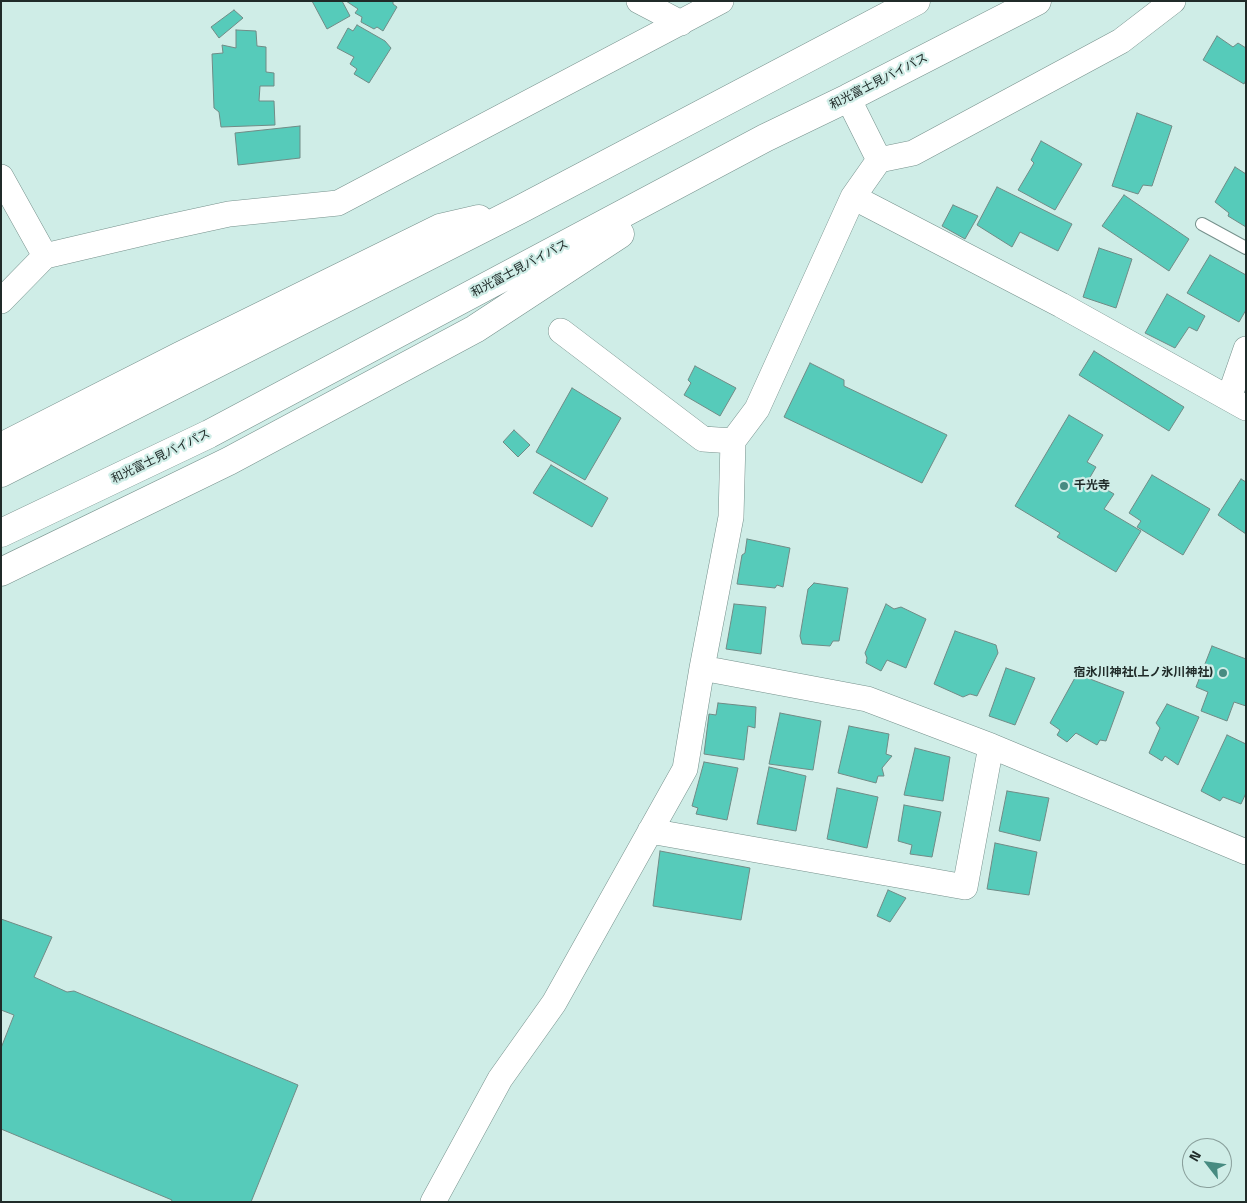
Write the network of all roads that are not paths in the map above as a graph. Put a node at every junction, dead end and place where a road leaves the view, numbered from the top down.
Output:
1 (639, 1) edge
2 (720, 1) edge
3 (916, 1) edge
4 (1037, 1) edge
5 (1173, 1) edge
6 (680, 23) junction
7 (848, 98) junction
8 (765, 138) junction
9 (879, 160) junction
10 (1, 178) edge
11 (853, 197) junction
12 (519, 210) junction
13 (1202, 224) dead end
14 (1246, 248) edge
15 (46, 256) junction
16 (1, 301) edge
17 (561, 331) dead end
18 (1246, 349) edge
19 (1237, 403) edge
20 (733, 441) junction
21 (1, 447) edge
22 (1, 473) edge
23 (1, 533) edge
24 (1, 572) edge
25 (702, 668) junction
26 (991, 746) junction
27 (650, 831) junction
28 (1246, 852) edge
29 (433, 1202) edge

1 - 6 street
2 - 6 street
3 - 12 highway
4 - 7 highway, 和光富士見バイパス
5 - 9 street
6 - 15 street
7 - 8 highway, 和光富士見バイパス
7 - 9 street
8 - 23 highway, 和光富士見バイパス
8 - 24 highway
9 - 11 street
10 - 15 street
11 - 19 street
11 - 20 street
12 - 21 highway
12 - 22 highway
13 - 14 lane
15 - 16 street
17 - 20 street
18 - 19 street
20 - 25 street
25 - 26 street
25 - 27 street
26 - 27 street
26 - 28 street
27 - 29 street

